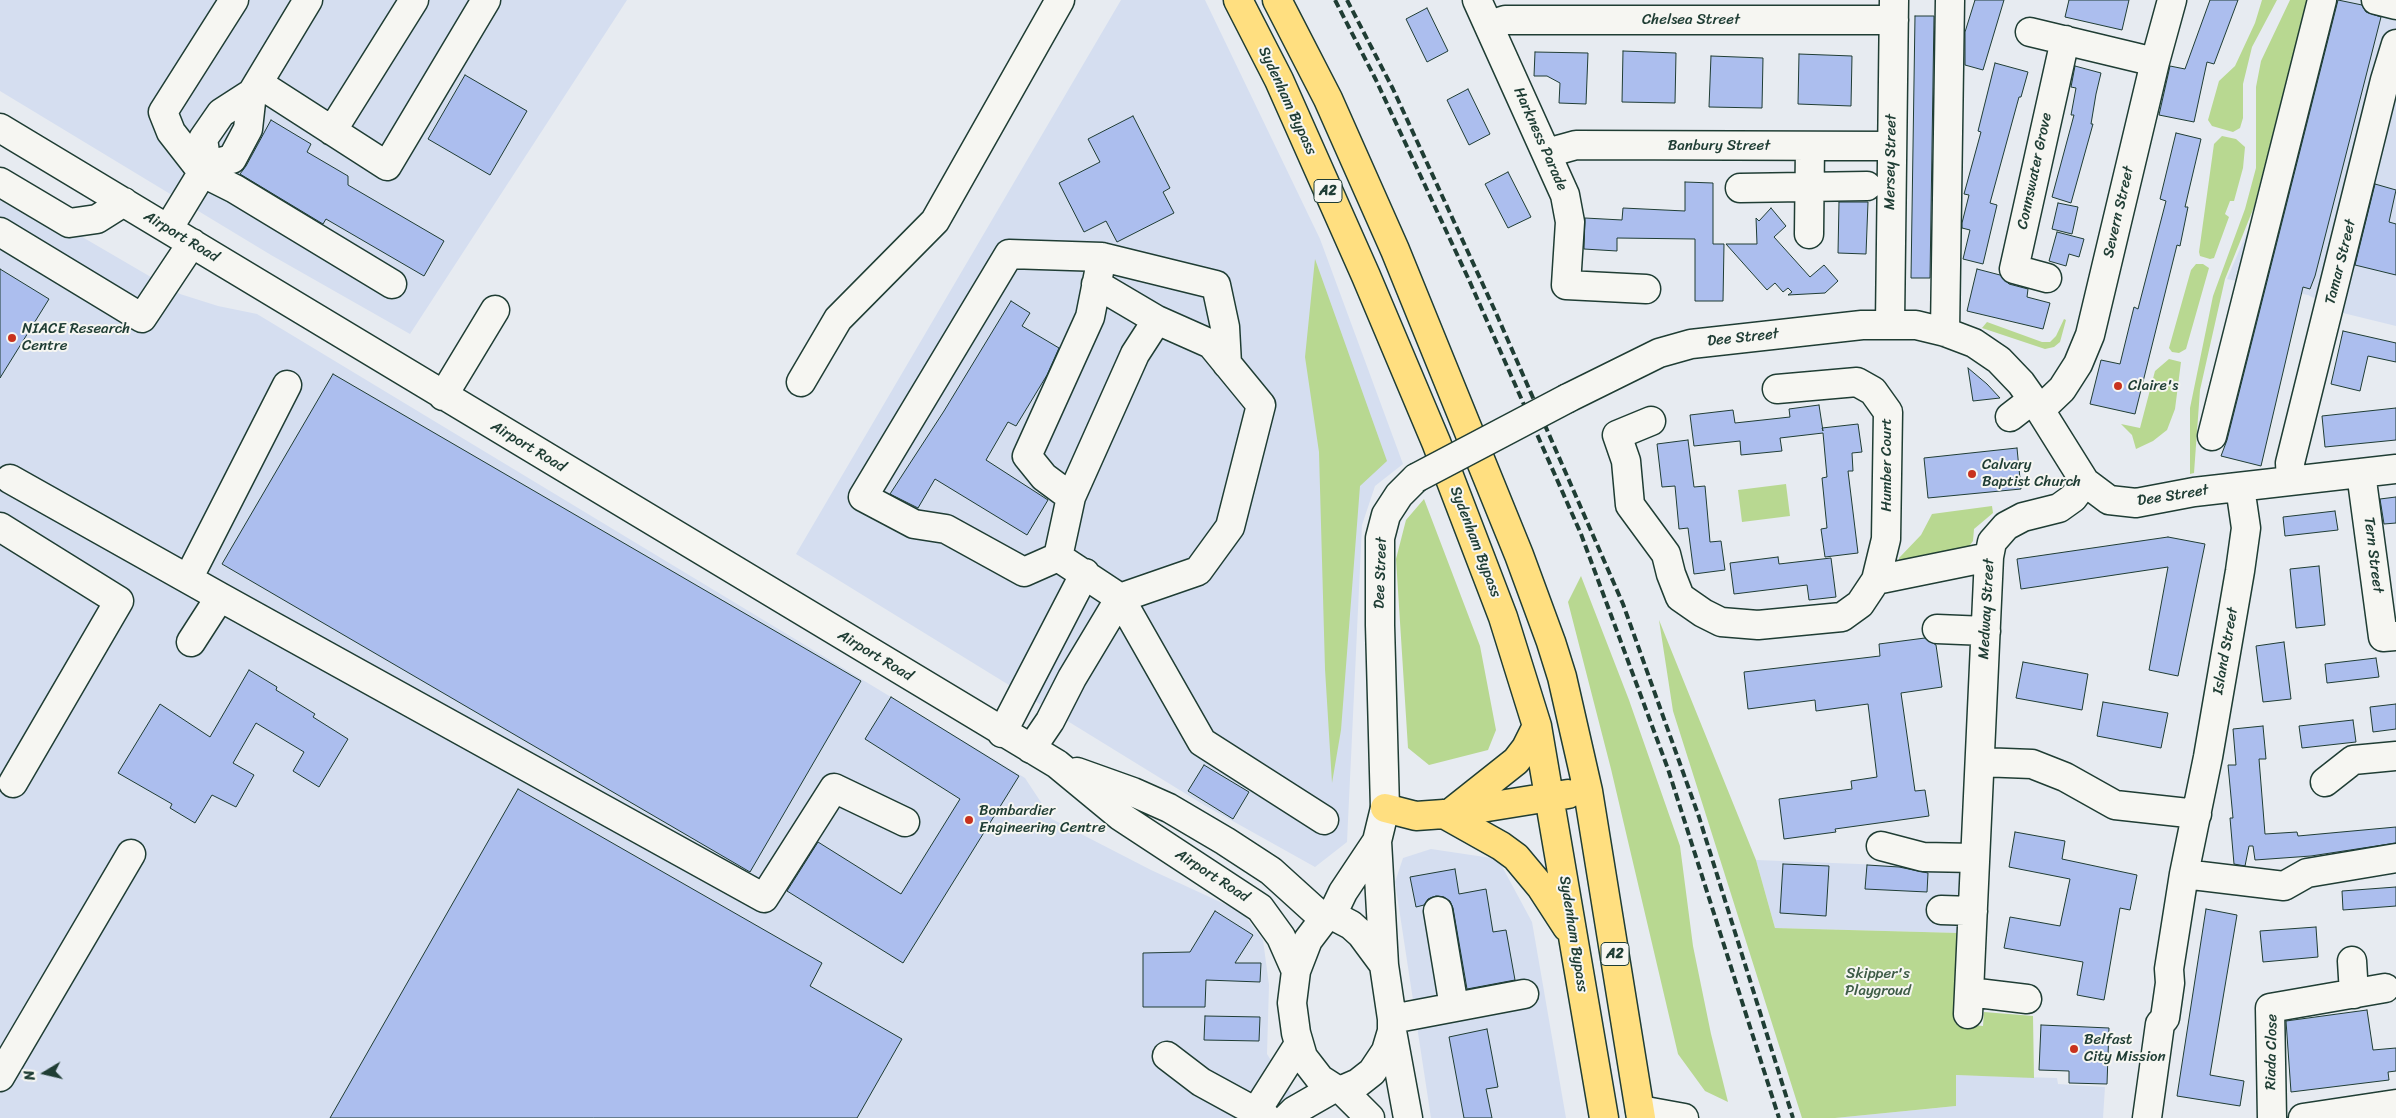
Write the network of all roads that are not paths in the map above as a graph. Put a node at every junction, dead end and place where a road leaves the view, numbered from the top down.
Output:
1 (234, 0) edge
2 (308, 0) edge
3 (414, 0) edge
4 (486, 0) edge
5 (1060, 0) edge
6 (1238, 0) edge
7 (1277, 0) edge
8 (1477, 0) edge
9 (1950, 0) edge
10 (2172, 0) edge
11 (2322, 0) edge
12 (2376, 0) edge
13 (2396, 5) edge
14 (1894, 10) edge
15 (1489, 25) junction
16 (2030, 32) dead end
17 (2065, 40) junction
18 (2396, 44) edge
19 (2154, 62) junction
20 (255, 88) junction
21 (0, 128) edge
22 (332, 131) junction
23 (1810, 146) junction
24 (1891, 146) junction
25 (1547, 153) junction
26 (205, 169) junction
27 (0, 182) edge
28 (1867, 186) dead end
29 (1810, 187) junction
30 (1740, 188) dead end
31 (124, 202) junction
32 (168, 229) junction
33 (0, 232) edge
34 (1809, 234) dead end
35 (192, 243) junction
36 (1102, 257) junction
37 (2047, 278) dead end
38 (392, 284) dead end
39 (1096, 284) junction
40 (1646, 289) dead end
41 (495, 310) dead end
42 (1158, 320) junction
43 (1890, 324) junction
44 (1945, 332) junction
45 (1227, 364) junction
46 (801, 382) dead end
47 (287, 385) dead end
48 (1777, 389) dead end
49 (443, 396) junction
50 (2036, 405) junction
51 (2010, 417) dead end
52 (1651, 421) dead end
53 (2212, 436) dead end
54 (2396, 469) edge
55 (2361, 473) junction
56 (2291, 481) junction
57 (2085, 482) junction
58 (3, 483) edge
59 (2240, 487) junction
60 (1071, 497) junction
61 (0, 527) edge
62 (1058, 557) junction
63 (1990, 557) junction
64 (1085, 574) junction
65 (188, 579) junction
66 (1876, 580) junction
67 (220, 597) junction
68 (1120, 598) junction
69 (1937, 628) dead end
70 (1986, 631) junction
71 (2390, 637) edge
72 (191, 642) dead end
73 (1537, 726) junction
74 (1002, 733) junction
75 (1031, 750) junction
76 (2396, 756) edge
77 (1980, 762) junction
78 (1056, 764) junction
79 (14, 782) dead end
80 (2325, 782) dead end
81 (1588, 791) junction
82 (1550, 798) junction
83 (1385, 808) junction
84 (1448, 813) junction
85 (2197, 814) junction
86 (1324, 820) dead end
87 (905, 822) dead end
88 (1377, 841) junction
89 (1882, 846) dead end
90 (131, 854) dead end
91 (1975, 858) junction
92 (2396, 858) edge
93 (2184, 874) junction
94 (1941, 910) dead end
95 (1438, 911) dead end
96 (1973, 911) junction
97 (1328, 917) junction
98 (1574, 938) junction
99 (2352, 961) dead end
100 (1384, 966) junction
101 (1296, 971) junction
102 (2385, 988) dead end
103 (1524, 994) dead end
104 (2354, 994) junction
105 (2027, 999) dead end
106 (1454, 1007) junction
107 (1392, 1025) junction
108 (1299, 1044) junction
109 (1167, 1056) dead end
110 (0, 1077) edge
111 (1338, 1089) junction
112 (2396, 1104) edge
113 (1641, 1114) edge
114 (2354, 1114) edge
115 (1258, 1116) edge
116 (1287, 1118) edge
117 (1370, 1118) edge
118 (1408, 1118) edge
119 (1604, 1118) edge
120 (1684, 1118) edge
121 (2147, 1118) edge
122 (2272, 1118) edge
123 (2303, 1118) edge

1 - 26 street
2 - 20 street
3 - 22 street
4 - 22 street
5 - 46 street
6 - 73 highway, Sydenham Bypass / A2
7 - 81 highway, A2
8 - 15 street, Harkness Parade
9 - 44 street
10 - 19 street, Severn Street
11 - 53 street
12 - 13 street
14 - 15 street, Chelsea Street
14 - 24 street, Mersey Street
15 - 25 street, Harkness Parade
16 - 17 street
17 - 19 street
17 - 37 street, Connswater Grove
18 - 56 street, Tamar Street
19 - 50 street, Severn Street
20 - 22 street
20 - 26 street
21 - 31 street, Airport Road
23 - 24 street, Banbury Street
23 - 25 street, Banbury Street
23 - 29 street
24 - 43 street, Mersey Street
25 - 40 street, Harkness Parade
26 - 32 street
26 - 38 street
27 - 31 street
28 - 29 street
29 - 30 street
29 - 34 street
31 - 32 street, Airport Road
32 - 35 street, Airport Road
33 - 35 street
35 - 49 street, Airport Road
36 - 39 street
36 - 45 street
36 - 62 street
39 - 42 street
39 - 60 street
41 - 49 street
42 - 45 street
42 - 60 street
43 - 44 street, Dee Street
43 - 83 street, Dee Street, bridge
44 - 50 street, Dee Street
45 - 68 street
47 - 65 street
48 - 66 street, Humber Court
49 - 74 street, Airport Road
50 - 51 street, Severn Street
50 - 57 street, Dee Street
52 - 66 street, Humber Court
54 - 55 street, Dee Street
55 - 56 street, Dee Street
55 - 71 street, Tern Street
56 - 59 street, Dee Street
57 - 59 street, Dee Street
57 - 63 street, Medway Street
58 - 65 street
59 - 85 street, Island Street
60 - 62 street
61 - 79 street
62 - 64 street
63 - 66 street
63 - 70 street, Medway Street
64 - 68 street
64 - 74 street
65 - 67 street
67 - 72 street
67 - 87 street
68 - 75 street
68 - 86 street
69 - 70 street
70 - 77 street, Medway Street
73 - 82 highway, Sydenham Bypass / A2
73 - 84 highway
74 - 75 street, Airport Road
75 - 78 street, Airport Road
76 - 80 street
77 - 85 street
77 - 91 street, Medway Street
78 - 97 street, Airport Road
78 - 101 street, Airport Road
81 - 82 highway
81 - 113 highway, A2
82 - 84 highway
82 - 98 highway, Sydenham Bypass / A2
83 - 84 highway
83 - 88 street, Dee Street
84 - 98 highway
85 - 93 street, Island Street
88 - 97 street, Dee Street
88 - 100 street, Dee Street
89 - 91 street
90 - 110 street
91 - 96 street, Medway Street
92 - 93 street
93 - 121 street, Island Street
94 - 96 street
95 - 106 street
96 - 105 street, Medway Street
97 - 100 street
97 - 101 street
98 - 119 highway, Sydenham Bypass / A2
99 - 104 street
100 - 107 street
101 - 108 street
102 - 104 street, Riada Close
103 - 106 street
104 - 122 street, Riada Close
106 - 107 street
107 - 111 street
107 - 118 street
108 - 111 street
108 - 115 street
109 - 115 street
111 - 116 street
111 - 117 street
112 - 114 street
113 - 120 street
114 - 123 street

